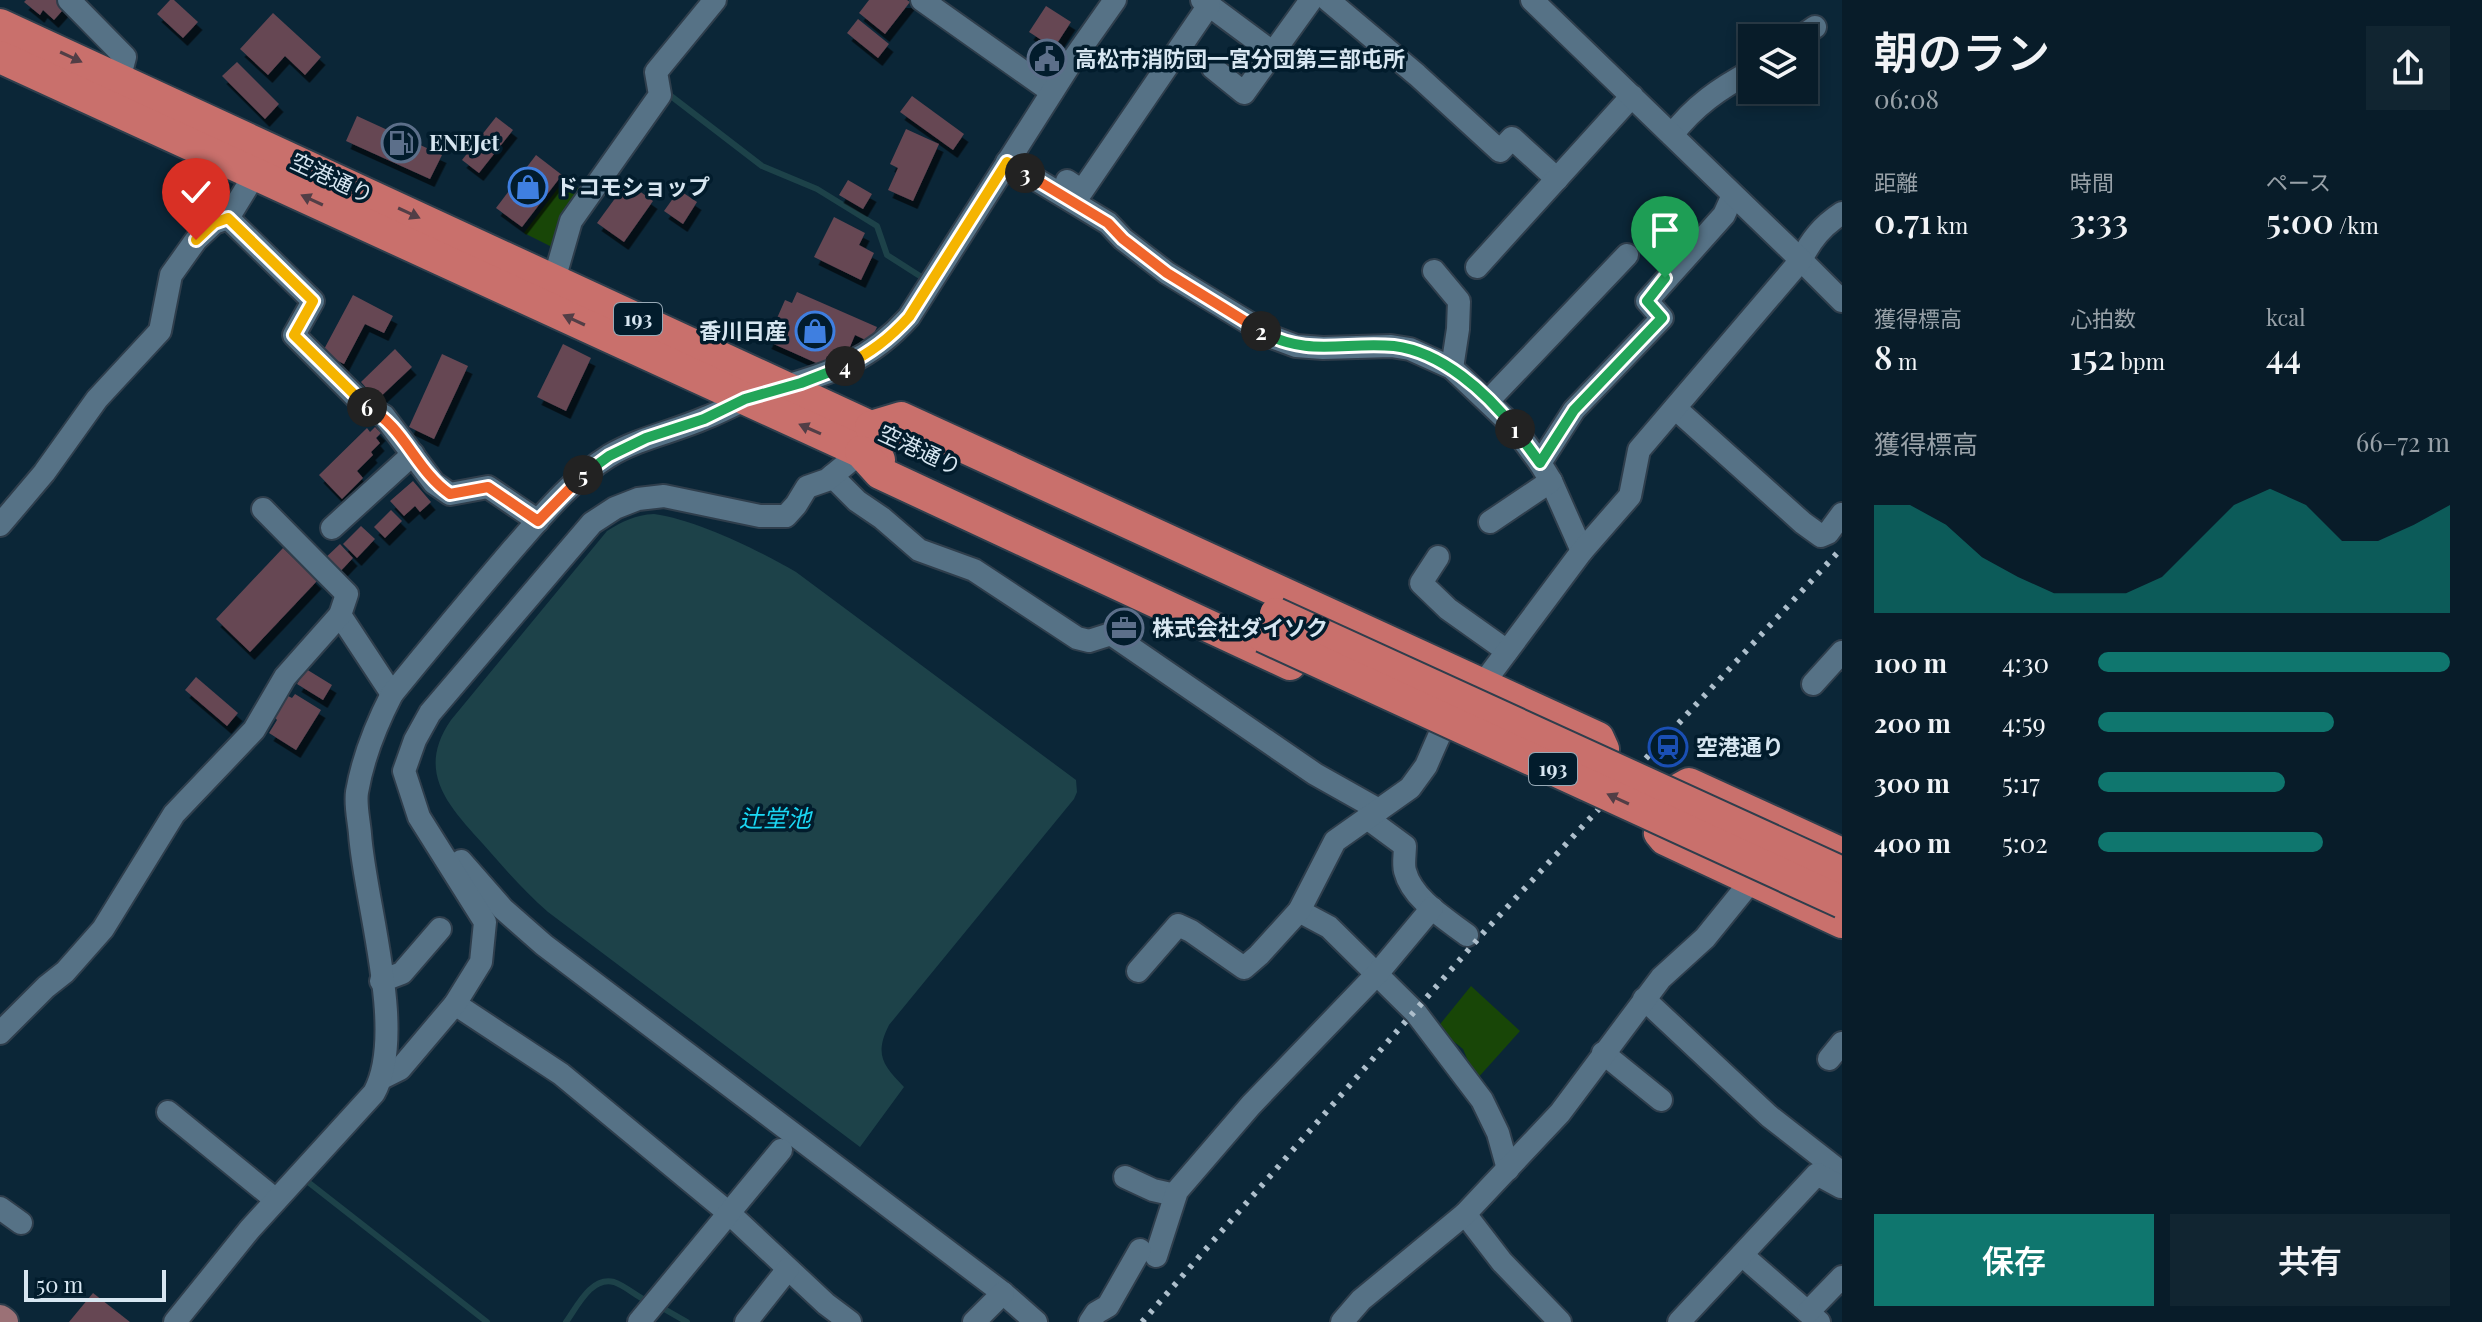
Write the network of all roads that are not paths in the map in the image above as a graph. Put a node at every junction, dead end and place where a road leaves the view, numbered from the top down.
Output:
1 (69, 0) edge
2 (715, 0) edge
3 (922, 0) edge
4 (1115, 0) edge
5 (1311, 0) edge
6 (1328, 0) edge
7 (1532, 0) edge
8 (1206, 3) edge
9 (0, 25) edge
10 (1272, 52) junction
11 (0, 57) edge
12 (1213, 68) dead end
13 (1738, 78) edge
14 (119, 80) junction
15 (1052, 92) junction
16 (1632, 96) junction
17 (1672, 135) junction
18 (1007, 162) junction
19 (255, 174) junction
20 (1557, 179) junction
21 (1067, 181) dead end
22 (1733, 195) junction
23 (1842, 213) edge
24 (228, 218) junction
25 (1627, 255) dead end
26 (1801, 260) junction
27 (1477, 267) dead end
28 (1434, 271) dead end
29 (554, 280) junction
30 (1842, 301) edge
31 (1452, 368) junction
32 (785, 387) junction
33 (745, 399) junction
34 (1488, 401) junction
35 (1675, 408) junction
36 (866, 440) junction
37 (413, 454) junction
38 (1545, 472) junction
39 (832, 476) junction
40 (263, 509) dead end
41 (1842, 514) edge
42 (538, 521) junction
43 (1490, 522) dead end
44 (0, 525) edge
45 (332, 528) dead end
46 (1582, 551) junction
47 (1438, 557) dead end
48 (340, 615) junction
49 (1270, 625) junction
50 (1507, 651) junction
51 (1842, 652) edge
52 (1813, 684) dead end
53 (1482, 685) junction
54 (392, 694) junction
55 (1440, 734) junction
56 (1373, 814) junction
57 (442, 852) junction
58 (1842, 854) edge
59 (1842, 873) edge
60 (1752, 880) junction
61 (1842, 902) edge
62 (1432, 908) junction
63 (1299, 911) junction
64 (1842, 922) edge
65 (440, 929) dead end
66 (1467, 935) dead end
67 (1138, 971) dead end
68 (1377, 974) junction
69 (381, 981) junction
70 (1644, 999) junction
71 (455, 1004) junction
72 (0, 1033) edge
73 (1603, 1053) junction
74 (382, 1078) junction
75 (1661, 1100) dead end
76 (168, 1112) dead end
77 (781, 1150) dead end
78 (1508, 1169) junction
79 (1125, 1177) dead end
80 (1841, 1180) edge
81 (1175, 1195) junction
82 (276, 1200) junction
83 (0, 1208) edge
84 (730, 1214) junction
85 (1465, 1214) junction
86 (21, 1223) dead end
87 (1742, 1255) junction
88 (788, 1269) junction
89 (1842, 1277) edge
90 (1003, 1293) junction
91 (649, 1310) edge
92 (819, 1313) edge
93 (1813, 1317) edge
94 (175, 1322) edge
95 (746, 1322) edge
96 (850, 1322) edge
97 (974, 1322) edge
98 (1036, 1322) edge
99 (1090, 1322) edge
100 (1342, 1322) edge
101 (1560, 1322) edge
102 (1679, 1322) edge

1 - 14 street
2 - 29 street
3 - 15 street
4 - 15 street
5 - 10 street
6 - 20 street
7 - 16 street
8 - 10 street
8 - 21 street
9 -> 14 highway, 空港通り / 193
10 - 12 street
11 - 19 highway, 空港通り / 193
13 - 17 street
14 -> 29 highway, 空港通り / 193
15 - 18 street
16 - 17 street
16 - 20 street
17 - 22 street
18 - 31 street
18 - 32 street
19 - 24 street
33 -> 19 highway, 空港通り / 193
20 - 27 street
22 - 26 street
22 - 38 street
23 - 26 street
24 - 37 street
24 - 44 street
25 - 34 street
26 - 30 street
26 - 35 street
28 - 31 street
29 - 32 highway, 空港通り / 193
31 - 34 street
32 - 33 street
32 - 36 highway, 空港通り / 193
36 -> 33 highway, 空港通り / 193
33 - 42 street
34 - 38 street
35 - 41 street
35 - 46 street
36 - 39 street
36 - 49 highway, 空港通り / 193
36 - 53 highway
36 - 55 highway
37 - 42 street
37 - 45 street
38 - 43 street
38 - 46 street
39 - 56 street
39 - 57 street
40 - 48 street
42 - 54 street
46 - 50 street
47 - 50 street
48 - 54 street
48 - 72 street
49 - 59 highway, 空港通り / 193, bridge
61 -> 49 highway, 空港通り / 193, bridge
50 - 53 street
51 - 52 street
53 - 55 highway
54 - 69 street
55 - 56 street
56 - 62 street
56 - 63 street
57 - 71 street
57 - 90 street
58 - 60 highway
60 - 64 highway
60 - 70 street
62 - 66 street
62 - 68 street
63 - 67 street
63 - 68 street
65 - 69 street
68 - 78 street
68 - 81 street
69 - 74 street
70 - 73 street
70 - 80 street
71 - 74 street
71 - 84 street
73 - 75 street
73 - 78 street
74 - 82 street
76 - 82 street
77 - 84 street
78 - 85 street
79 - 81 street
80 - 87 street
81 - 99 street
82 - 94 street
83 - 86 street
84 - 88 street
84 - 91 street
85 - 100 street
85 - 101 street
87 - 93 street
87 - 102 street
88 - 92 street
88 - 95 street
89 - 93 street
90 - 97 street
90 - 98 street
92 - 96 street

